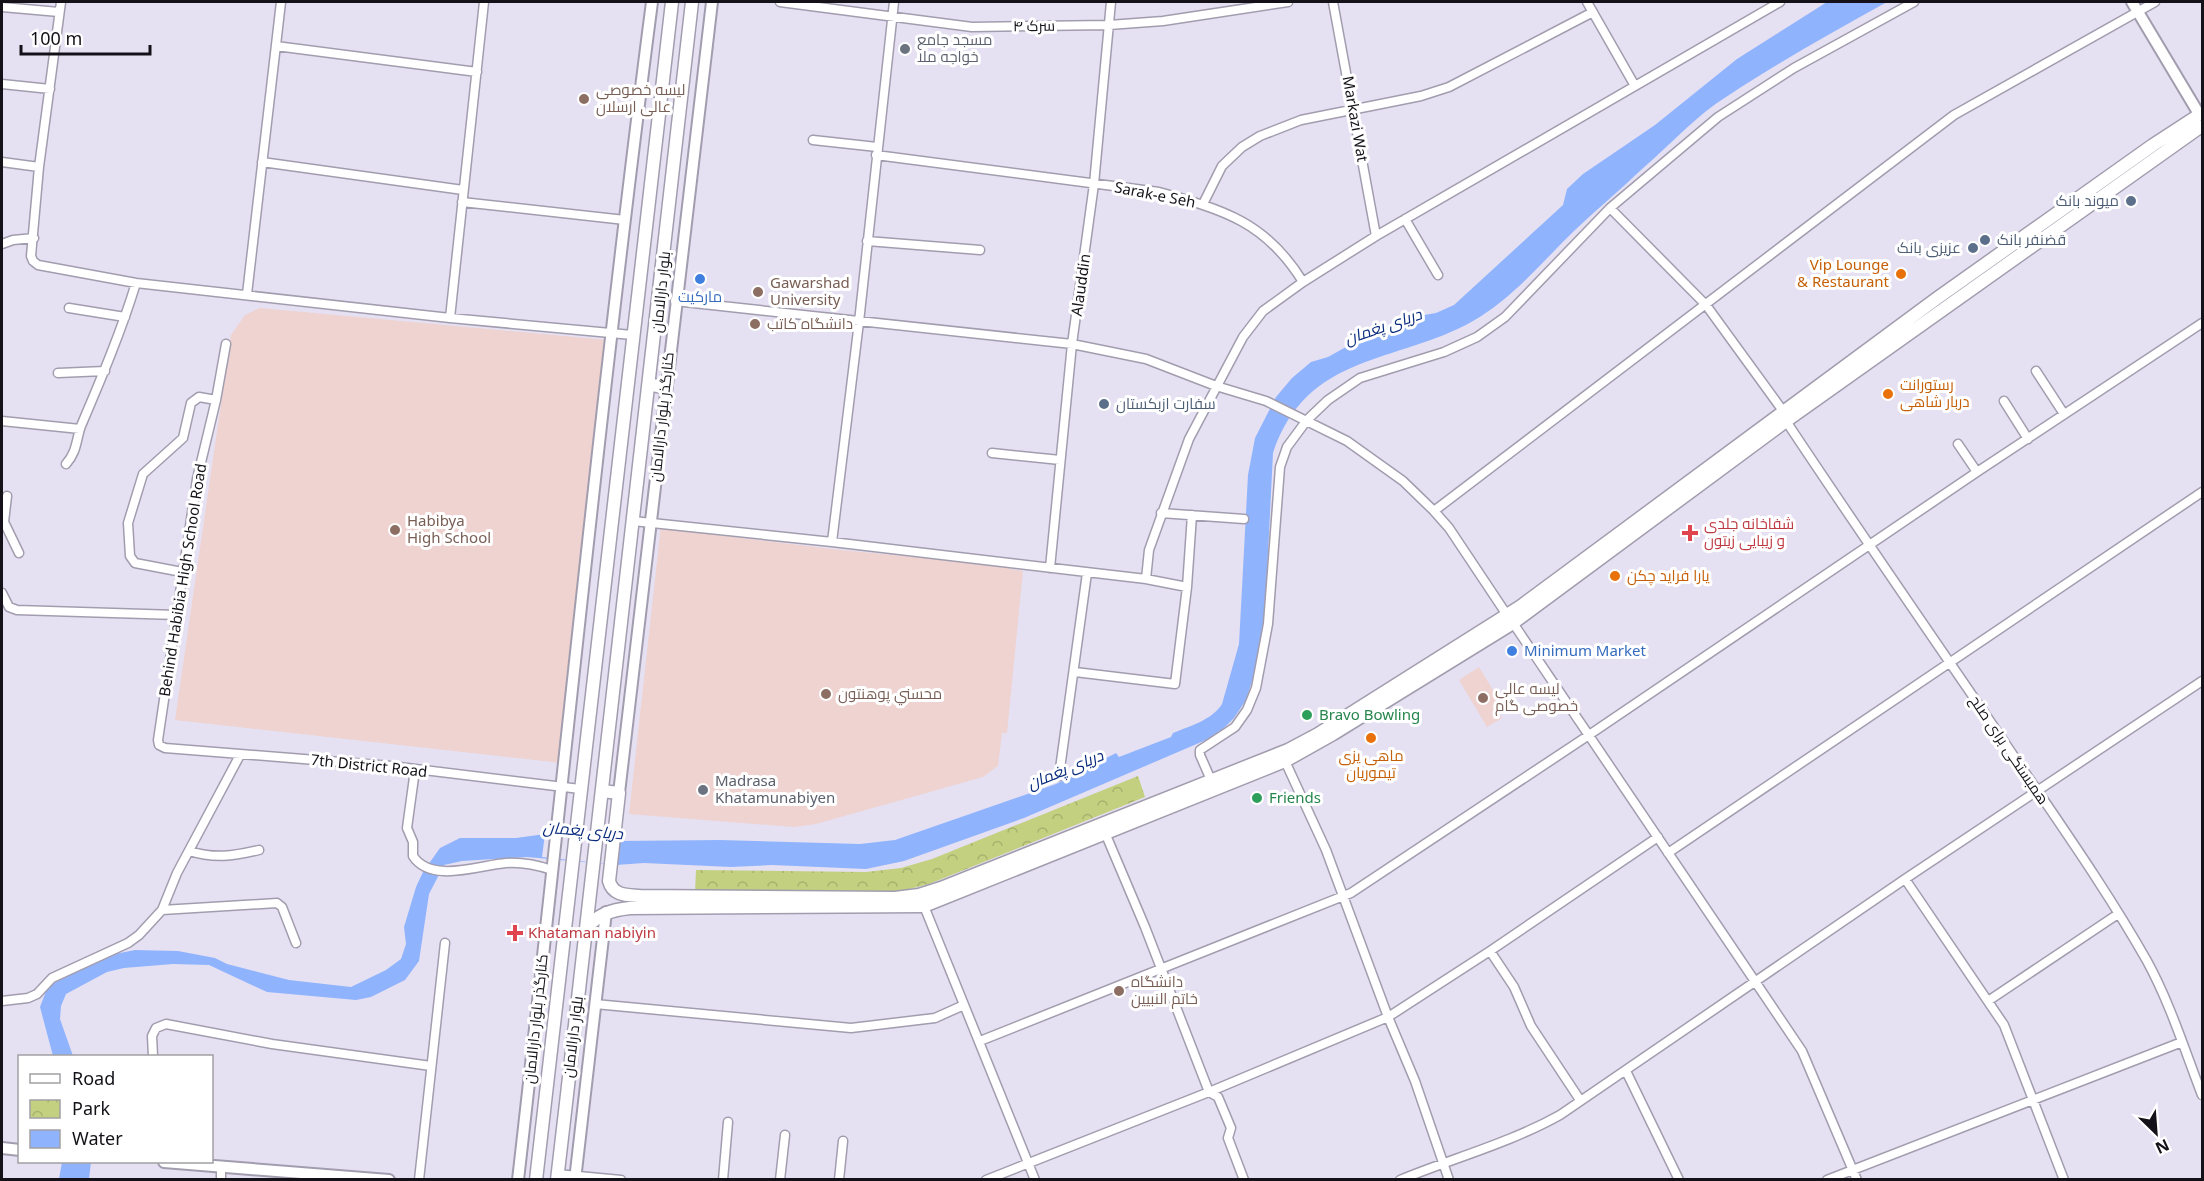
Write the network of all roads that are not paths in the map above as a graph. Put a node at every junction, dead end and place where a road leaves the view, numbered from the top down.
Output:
1 (61, 2) edge
2 (280, 2) edge
3 (484, 2) edge
4 (652, 2) edge
5 (672, 2) edge
6 (692, 2) edge
7 (712, 2) edge
8 (780, 2) edge
9 (894, 2) edge
10 (1111, 2) edge
11 (1288, 2) edge
12 (1333, 2) edge
13 (1587, 2) edge
14 (1780, 2) edge
15 (1914, 2) edge
16 (2155, 2) edge
17 (2135, 6) edge
18 (2, 7) edge
19 (59, 12) junction
20 (1593, 12) junction
21 (892, 17) junction
22 (1109, 24) junction
23 (276, 46) junction
24 (477, 72) junction
25 (2, 84) edge
26 (1635, 86) junction
27 (50, 89) junction
28 (1353, 111) junction
29 (2200, 120) edge
30 (813, 140) dead end
31 (877, 151) junction
32 (2, 162) edge
33 (262, 162) junction
34 (39, 167) junction
35 (1094, 184) junction
36 (463, 190) junction
37 (462, 202) junction
38 (1203, 204) junction
39 (1610, 208) junction
40 (1405, 219) junction
41 (625, 220) junction
42 (1376, 236) junction
43 (34, 238) junction
44 (867, 241) junction
45 (2, 244) edge
46 (980, 250) dead end
47 (1438, 275) dead end
48 (1303, 282) junction
49 (136, 283) junction
50 (247, 294) junction
51 (675, 301) junction
52 (1706, 305) junction
53 (69, 308) dead end
54 (125, 317) junction
55 (450, 318) junction
56 (859, 322) junction
57 (2202, 322) edge
58 (613, 333) junction
59 (632, 335) junction
60 (226, 344) dead end
61 (1072, 344) junction
62 (105, 371) junction
63 (2036, 371) dead end
64 (58, 373) dead end
65 (651, 386) junction
66 (1216, 386) junction
67 (665, 387) junction
68 (216, 400) junction
69 (2004, 401) dead end
70 (2064, 414) junction
71 (1785, 416) junction
72 (1305, 419) junction
73 (2, 421) edge
74 (80, 429) junction
75 (2028, 439) junction
76 (1958, 444) dead end
77 (992, 453) dead end
78 (1060, 460) junction
79 (66, 464) dead end
80 (1977, 472) junction
81 (2202, 492) edge
82 (7, 496) dead end
83 (1434, 511) junction
84 (1161, 513) junction
85 (1191, 515) junction
86 (1244, 519) dead end
87 (633, 521) junction
88 (650, 523) junction
89 (3, 525) edge
90 (832, 542) junction
91 (1868, 545) junction
92 (19, 553) dead end
93 (1050, 568) junction
94 (182, 572) junction
95 (1087, 573) junction
96 (1146, 579) junction
97 (1186, 587) junction
98 (2, 593) edge
99 (177, 615) junction
100 (1510, 619) junction
101 (1950, 664) junction
102 (1075, 672) junction
103 (2202, 681) edge
104 (589, 713) junction
105 (611, 715) junction
106 (1588, 735) junction
107 (159, 745) joint
108 (240, 755) junction
109 (1285, 761) junction
110 (415, 770) junction
111 (1059, 776) dead end
112 (1211, 780) junction
113 (561, 787) junction
114 (580, 789) junction
115 (2037, 790) junction
116 (602, 791) junction
117 (619, 794) junction
118 (1149, 812) junction
119 (1106, 835) junction
120 (1658, 837) junction
121 (259, 850) dead end
122 (189, 851) junction
123 (1668, 853) junction
124 (552, 870) junction
125 (1905, 879) junction
126 (1342, 897) junction
127 (924, 906) junction
128 (162, 910) junction
129 (606, 912) junction
130 (2118, 914) junction
131 (586, 928) junction
132 (296, 943) dead end
133 (445, 943) dead end
134 (1490, 951) junction
135 (563, 957) junction
136 (582, 960) junction
137 (1161, 968) junction
138 (1756, 982) junction
139 (2, 1001) edge
140 (1988, 1001) junction
141 (596, 1004) junction
142 (964, 1005) junction
143 (1388, 1017) junction
144 (980, 1041) junction
145 (2181, 1042) junction
146 (153, 1055) edge
147 (431, 1066) junction
148 (1626, 1071) junction
149 (1209, 1092) junction
150 (2202, 1095) edge
151 (1580, 1100) junction
152 (2032, 1100) junction
153 (728, 1122) dead end
154 (785, 1135) dead end
155 (843, 1141) dead end
156 (2, 1148) edge
157 (18, 1150) edge
158 (183, 1163) edge
159 (1029, 1163) junction
160 (1442, 1163) junction
161 (221, 1167) junction
162 (1853, 1169) junction
163 (557, 1177) edge
164 (575, 1177) edge
165 (221, 1179) edge
166 (389, 1179) edge
167 (419, 1179) edge
168 (518, 1179) edge
169 (536, 1179) edge
170 (621, 1179) edge
171 (723, 1179) edge
172 (780, 1179) edge
173 (839, 1179) edge
174 (986, 1179) edge
175 (1035, 1179) edge
176 (1244, 1179) edge
177 (1400, 1179) edge
178 (1449, 1179) edge
179 (1679, 1179) edge
180 (1827, 1179) edge
181 (1857, 1179) edge
182 (2064, 1179) edge

1 - 19 street
2 - 23 street
3 - 24 street
4 - 41 street
5 - 59 main road, بلوار دارالامان
6 - 65 main road, بلوار دارالامان
7 - 51 street, کنارگذر بلوار دارالامان
8 - 21 street, سرک ۴
9 - 21 street
10 - 22 street, Alauddin
11 - 22 street, سرک ۴
12 - 28 street, Markazi Wat
13 - 20 street
14 - 26 street
15 - 39 street
16 - 17 street
17 - 29 street
17 - 52 street
18 - 19 street
19 - 27 street
20 - 26 street
20 - 28 street, Sarak-e Seh
21 - 22 street, سرک ۴
21 - 31 street
22 - 35 street, Alauddin
23 - 24 street
23 - 33 street
24 - 36 street
25 - 27 street
26 - 40 street
27 - 34 street
28 - 38 street, Sarak-e Seh
28 - 42 street, Markazi Wat
29 - 71 main road
30 - 31 street, Sarak-e Seh
31 - 35 street, Sarak-e Seh
31 - 44 street
32 - 34 street
33 - 36 street
33 - 50 street
34 - 43 street
35 - 38 street, Sarak-e Seh
35 - 61 street, Alauddin
36 - 37 street
37 - 41 street
37 - 55 street
38 - 48 street
39 - 52 street, همبستگی برای صلح
39 - 72 street
40 - 42 street
40 - 47 street
41 - 58 street
42 - 48 street
43 - 45 street
43 - 49 street
44 - 46 street
44 - 56 street
48 - 66 street
49 - 50 street
49 - 54 street
50 - 55 street
51 - 56 street
51 - 67 street, کنارگذر بلوار دارالامان
52 - 71 street, همبستگی برای صلح
52 - 83 street
53 - 54 street
54 - 62 street
55 - 58 street
56 - 61 street
56 - 90 street
57 - 70 street
58 - 59 street
58 - 113 street
59 - 104 main road, بلوار دارالامان
60 - 68 street, Behind Habibia High School Road
61 - 66 street
61 - 78 street, Alauddin
62 - 64 street
62 - 74 street
63 - 70 street
65 - 67 main road
65 - 87 main road, بلوار دارالامان
66 - 72 street
66 - 84 street
67 - 88 street, کنارگذر بلوار دارالامان
68 - 94 street, Behind Habibia High School Road
68 - 94 street
69 - 75 street
70 - 75 street
71 - 91 street, همبستگی برای صلح
71 - 100 main road
72 - 83 street
72 - 112 street
73 - 74 street
74 - 79 street
75 - 80 street
76 - 80 street
77 - 78 street
78 - 93 street, Alauddin
80 - 91 street
81 - 101 street
82 - 89 street
83 - 100 street
84 - 85 street
84 - 96 street
85 - 86 street
85 - 97 street
87 - 88 street
87 - 105 main road, بلوار دارالامان
88 - 90 street
88 - 117 street, کنارگذر بلوار دارالامان
89 - 92 street
90 - 93 street
91 - 101 street, همبستگی برای صلح
91 - 106 street
93 - 95 street
94 - 99 street, Behind Habibia High School Road
95 - 96 street
95 - 102 street
96 - 97 street
97 - 102 street
98 - 99 street
99 - 107 street, Behind Habibia High School Road
100 - 106 street
100 - 109 main road
100 - 112 main road
101 - 115 street, همبستگی برای صلح
101 - 123 street
102 - 111 street
103 - 115 street
104 - 105 main road
104 - 114 main road, بلوار دارالامان
105 - 116 main road, بلوار دارالامان
106 - 120 street
106 - 126 street
107 - 108 street, 7th District Road
108 - 110 street, 7th District Road
108 - 122 street
109 - 118 main road
109 - 126 street
110 - 113 street, 7th District Road
110 - 124 street
112 - 118 main road
113 - 114 street, 7th District Road
113 - 124 street, کنارگذر بلوار دارالامان
114 - 135 main road, بلوار دارالامان
115 - 125 street
115 - 130 street, همبستگی برای صلح
116 - 117 main road
116 - 131 main road, بلوار دارالامان
117 - 118 main road, کنارگذر بلوار دارالامان
118 - 119 main road
119 - 127 main road
119 - 137 street
120 - 123 street
120 - 134 street
121 - 122 street
122 - 128 street
123 - 138 street
124 - 168 street, کنارگذر بلوار دارالامان
125 - 138 street
125 - 140 street
126 - 137 street
126 - 143 street
127 - 129 main road
127 - 142 street
128 - 132 street
128 - 139 street
129 - 131 main road
129 - 141 street
130 - 140 street
130 - 145 street, همبستگی برای صلح
131 - 136 main road, بلوار دارالامان
133 - 147 street
134 - 143 street
134 - 151 street
135 - 136 main road
135 - 169 main road, بلوار دارالامان
136 - 163 main road, بلوار دارالامان
137 - 144 street
137 - 149 street
138 - 148 street
138 - 162 street
140 - 152 street
141 - 142 street
141 - 164 street
142 - 144 street
143 - 149 street
143 - 160 street
144 - 159 street
145 - 150 street, همبستگی برای صلح
145 - 152 street
146 - 147 street
147 - 167 street
148 - 151 street
148 - 179 street
149 - 159 street
149 - 176 street
151 - 160 street
152 - 162 street
152 - 182 street
153 - 171 street
154 - 172 street
155 - 173 street
156 - 157 street
158 - 161 street
159 - 174 street
159 - 175 street
160 - 177 street
160 - 178 street
161 - 165 street
161 - 166 street
162 - 180 street
162 - 181 street
163 - 164 street
164 - 170 street

